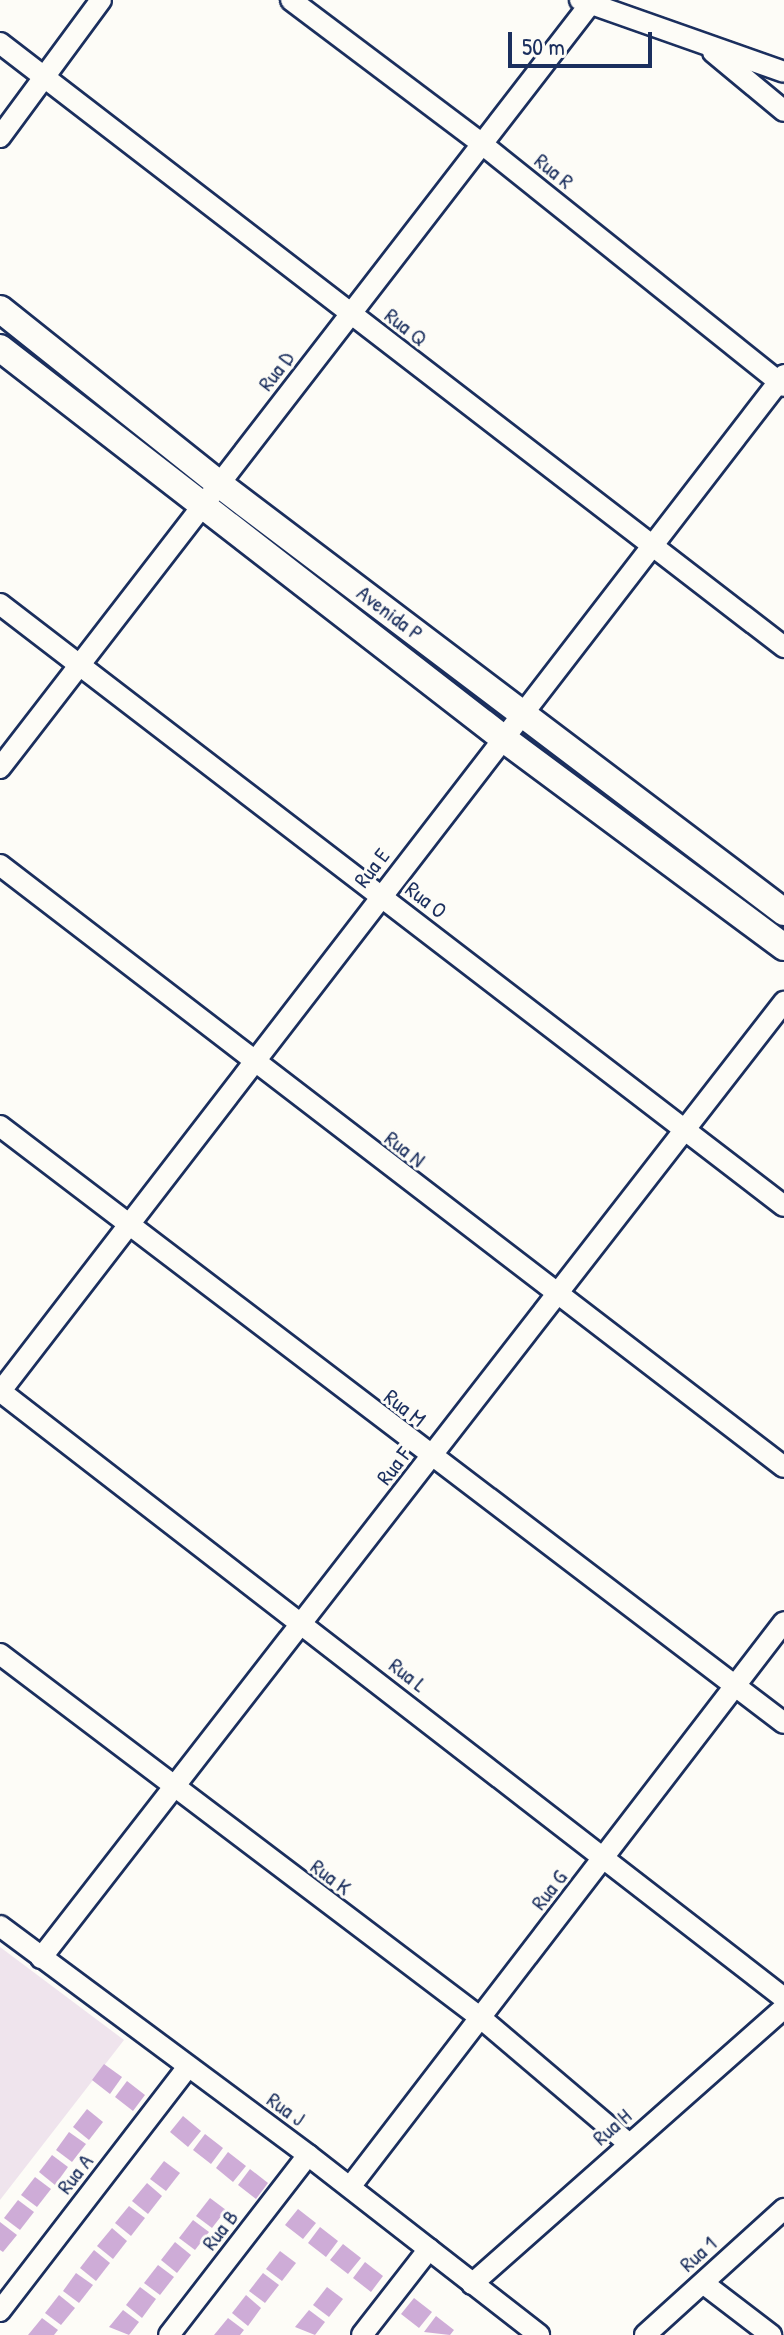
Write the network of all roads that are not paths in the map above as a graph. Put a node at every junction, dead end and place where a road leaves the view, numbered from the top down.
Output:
1 (101, 0) edge
2 (291, 0) edge
3 (585, 2) edge
4 (0, 43) edge
5 (702, 44) junction
6 (784, 72) edge
7 (46, 78) junction
8 (784, 111) edge
9 (0, 137) edge
10 (482, 144) junction
11 (0, 309) edge
12 (350, 314) junction
13 (0, 348) edge
14 (782, 381) edge
15 (219, 484) junction
16 (202, 506) junction
17 (652, 545) junction
18 (0, 604) edge
19 (784, 647) edge
20 (81, 666) junction
21 (524, 714) junction
22 (504, 739) junction
23 (0, 768) edge
24 (0, 865) edge
25 (381, 896) junction
26 (784, 912) edge
27 (784, 947) edge
28 (784, 1002) edge
29 (254, 1062) junction
30 (0, 1126) edge
31 (683, 1131) junction
32 (784, 1206) edge
33 (128, 1226) junction
34 (555, 1296) junction
35 (0, 1392) edge
36 (430, 1458) junction
37 (784, 1467) edge
38 (784, 1622) edge
39 (303, 1624) junction
40 (0, 1654) edge
41 (737, 1685) junction
42 (784, 1723) edge
43 (174, 1790) junction
44 (604, 1857) junction
45 (0, 1926) edge
46 (41, 1958) junction
47 (784, 1998) edge
48 (784, 2008) edge
49 (481, 2018) junction
50 (188, 2067) junction
51 (629, 2144) junction
52 (308, 2155) junction
53 (350, 2187) junction
54 (784, 2209) edge
55 (429, 2249) junction
56 (703, 2283) junction
57 (472, 2284) junction
58 (0, 2311) edge
59 (169, 2335) edge
60 (362, 2335) edge
61 (539, 2335) edge
62 (645, 2335) edge
63 (771, 2335) edge

1 - 7 street
2 - 10 street, Rua R
3 - 5 street
3 - 10 street, Rua D
4 - 7 street, Rua Q
5 - 6 street
5 - 8 street
7 - 9 street
7 - 12 street, Rua Q
10 - 12 street, Rua D
10 - 14 street, Rua R
11 - 15 street, Avenida P
12 - 15 street, Rua D
12 - 17 street, Rua Q
13 - 16 street, Avenida P
14 - 17 street, Rua E
15 - 16 street, Rua D
15 - 21 street, Avenida P
16 - 20 street, Rua D
16 - 22 street, Avenida P
17 - 19 street, Rua Q
17 - 21 street, Rua E
18 - 20 street, Rua O
20 - 23 street, Rua D
20 - 25 street, Rua O
21 - 22 street, Rua E
21 - 26 street, Avenida P
22 - 25 street, Rua E
22 - 27 street, Avenida P
24 - 29 street, Rua N
25 - 29 street, Rua E
25 - 31 street, Rua O
28 - 31 street, Rua F
29 - 33 street, Rua E
29 - 34 street, Rua N
30 - 33 street, Rua M
31 - 32 street, Rua O
31 - 34 street, Rua F
33 - 35 street, Rua E
33 - 36 street, Rua M
34 - 36 street, Rua F
34 - 37 street, Rua N
35 - 39 street, Rua L
36 - 39 street, Rua F
36 - 41 street, Rua M
38 - 41 street, Rua G
39 - 43 street, Rua F
39 - 44 street, Rua L
40 - 43 street, Rua K
41 - 42 street, Rua M
41 - 44 street, Rua G
43 - 46 street, Rua F
43 - 49 street, Rua K
44 - 47 street, Rua L
44 - 49 street, Rua G
45 - 46 street, Rua J
46 - 50 street, Rua J
48 - 51 street, Rua H
49 - 51 street, Rua K
49 - 53 street, Rua G
50 - 52 street, Rua J
50 - 58 street, Rua A
51 - 57 street, Rua H
52 - 53 street, Rua J
52 - 59 street, Rua B
53 - 55 street, Rua J
54 - 56 street, Rua 1
55 - 57 street, Rua J
55 - 60 street
56 - 62 street, Rua 1
56 - 63 street
57 - 61 street, Rua J

